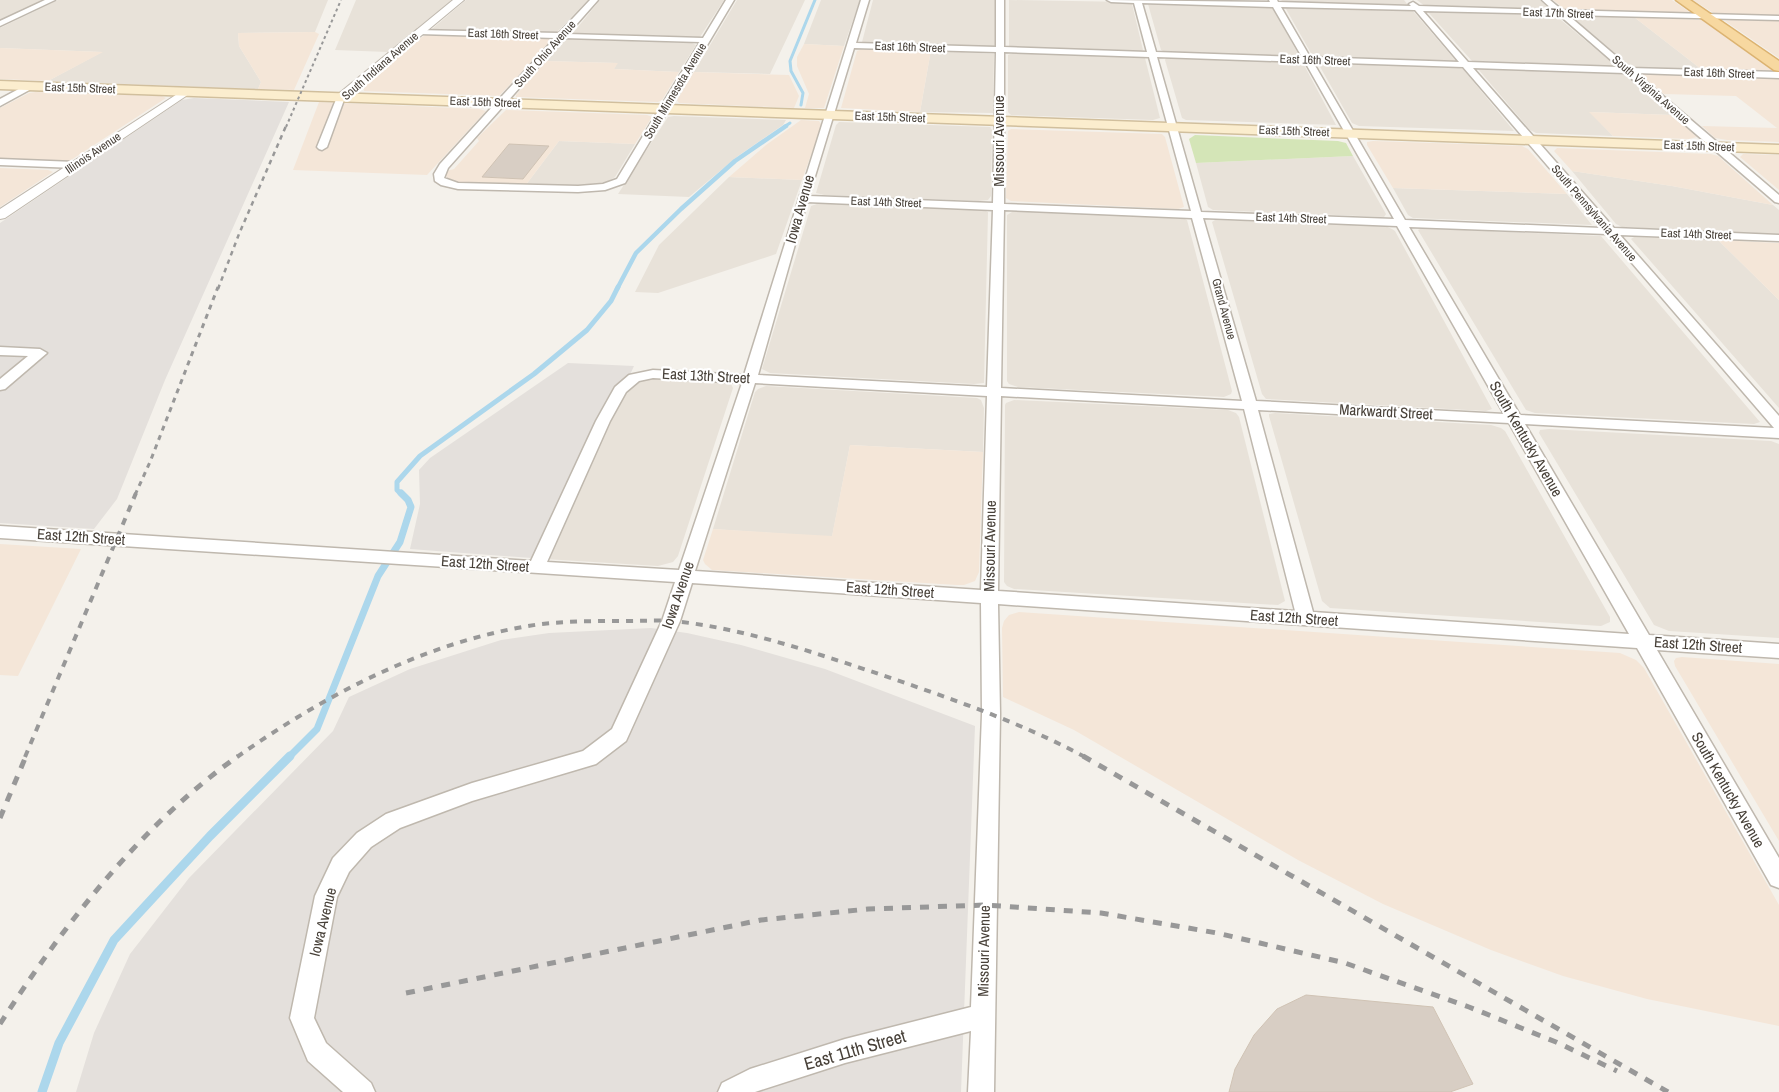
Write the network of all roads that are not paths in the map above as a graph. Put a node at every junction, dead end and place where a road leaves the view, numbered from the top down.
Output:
1 (51, 0) edge
2 (459, 0) edge
3 (594, 0) edge
4 (730, 0) edge
5 (865, 0) edge
6 (1000, 0) edge
7 (1111, 0) edge
8 (1137, 0) edge
9 (1546, 0) edge
10 (1682, 0) edge
11 (1274, 2) edge
12 (1413, 4) edge
13 (1561, 13) junction
14 (1706, 16) junction
15 (1779, 18) edge
16 (0, 24) edge
17 (420, 32) junction
18 (562, 36) junction
19 (706, 40) junction
20 (850, 46) junction
21 (1000, 50) junction
22 (1153, 55) junction
23 (1308, 60) junction
24 (1467, 65) junction
25 (1779, 67) edge
26 (1628, 70) junction
27 (1779, 75) edge
28 (0, 85) edge
29 (30, 86) junction
30 (185, 92) junction
31 (341, 97) junction
32 (0, 103) edge
33 (501, 103) junction
34 (665, 109) junction
35 (829, 115) junction
36 (998, 121) junction
37 (1174, 127) junction
38 (1349, 133) junction
39 (1531, 140) junction
40 (322, 147) dead end
41 (1717, 147) junction
42 (1779, 149) edge
43 (0, 162) edge
44 (75, 165) junction
45 (621, 181) joint
46 (803, 199) junction
47 (1779, 200) edge
48 (997, 206) junction
49 (1198, 214) junction
50 (0, 215) edge
51 (1402, 222) junction
52 (1610, 231) junction
53 (1779, 238) edge
54 (0, 350) edge
55 (750, 378) junction
56 (0, 386) edge
57 (993, 391) junction
58 (1250, 405) junction
59 (1514, 419) junction
60 (1779, 425) edge
61 (1779, 433) edge
62 (0, 532) edge
63 (536, 567) junction
64 (684, 577) junction
65 (989, 597) junction
66 (1306, 618) junction
67 (1642, 641) junction
68 (1779, 651) edge
69 (1779, 878) edge
70 (982, 1016) junction
71 (362, 1092) edge
72 (731, 1092) edge
73 (981, 1092) edge

1 - 16 street
2 - 17 street, South Indiana Avenue
3 - 18 street, South Ohio Avenue
4 - 19 street, South Minnesota Avenue
5 - 20 street, Iowa Avenue
6 - 21 street, Missouri Avenue
7 - 8 street, East 17th Street
8 - 11 street, East 17th Street
8 - 22 street, Grand Avenue
9 - 13 street, South Virginia Avenue
10 - 14 main road
11 - 12 street, East 17th Street
11 - 23 street, South Kentucky Avenue
12 - 13 street, East 17th Street
12 - 24 street, South Pennsylvania Avenue
13 - 14 street, East 17th Street
13 - 26 street, South Virginia Avenue
14 - 15 street, East 17th Street
14 - 25 main road
17 - 18 street, East 16th Street
17 - 31 street, South Indiana Avenue
18 - 19 street, East 16th Street
18 - 33 street, South Ohio Avenue
19 - 34 street, South Minnesota Avenue
20 - 21 street, East 16th Street
20 - 35 street, Iowa Avenue
21 - 22 street, East 16th Street
21 - 36 street, Missouri Avenue
22 - 23 street, East 16th Street
22 - 37 street, Grand Avenue
23 - 24 street, East 16th Street
23 - 38 street, South Kentucky Avenue
24 - 26 street, East 16th Street
24 - 39 street, South Pennsylvania Avenue
26 - 27 street, East 16th Street
26 - 41 street, South Virginia Avenue
28 - 29 main road, East 15th Street
29 - 30 main road, East 15th Street
29 - 32 street
30 - 31 main road, East 15th Street
30 - 44 street, Illinois Avenue
31 - 33 main road, East 15th Street
31 - 40 street, South Indiana Avenue
33 - 34 main road, East 15th Street
33 - 45 street, South Ohio Avenue
34 - 35 main road, East 15th Street
34 - 45 street, South Minnesota Avenue
35 - 36 main road, East 15th Street
35 - 46 street, Iowa Avenue
36 - 37 main road, East 15th Street
36 - 48 street, Missouri Avenue
37 - 38 main road, East 15th Street
37 - 49 street, Grand Avenue
38 - 39 main road, East 15th Street
38 - 51 street, South Kentucky Avenue
39 - 41 main road, East 15th Street
39 - 52 street, South Pennsylvania Avenue
41 - 42 main road, East 15th Street
41 - 47 street, South Virginia Avenue
43 - 44 street
44 - 50 street, Illinois Avenue
46 - 48 street, East 14th Street
46 - 55 street, Iowa Avenue
48 - 49 street, East 14th Street
48 - 57 street, Missouri Avenue
49 - 51 street, East 14th Street
49 - 58 street, Grand Avenue
51 - 52 street, East 14th Street
51 - 59 street, South Kentucky Avenue
52 - 53 street, East 14th Street
52 - 60 street, South Pennsylvania Avenue
54 - 56 street
55 - 57 street, East 13th Street
55 - 63 street, East 13th Street
55 - 64 street, Iowa Avenue
57 - 58 street, Markwardt Street
57 - 65 street, Missouri Avenue
58 - 59 street, Markwardt Street
58 - 66 street, Grand Avenue
59 - 61 street, Markwardt Street
59 - 67 street, South Kentucky Avenue
62 - 63 street, East 12th Street
63 - 64 street, East 12th Street
64 - 65 street, East 12th Street
64 - 71 street, Iowa Avenue
65 - 66 street, East 12th Street
65 - 70 street, Missouri Avenue
66 - 67 street, East 12th Street
67 - 68 street, East 12th Street
67 - 69 street, South Kentucky Avenue
70 - 72 street, East 11th Street
70 - 73 street, Missouri Avenue

